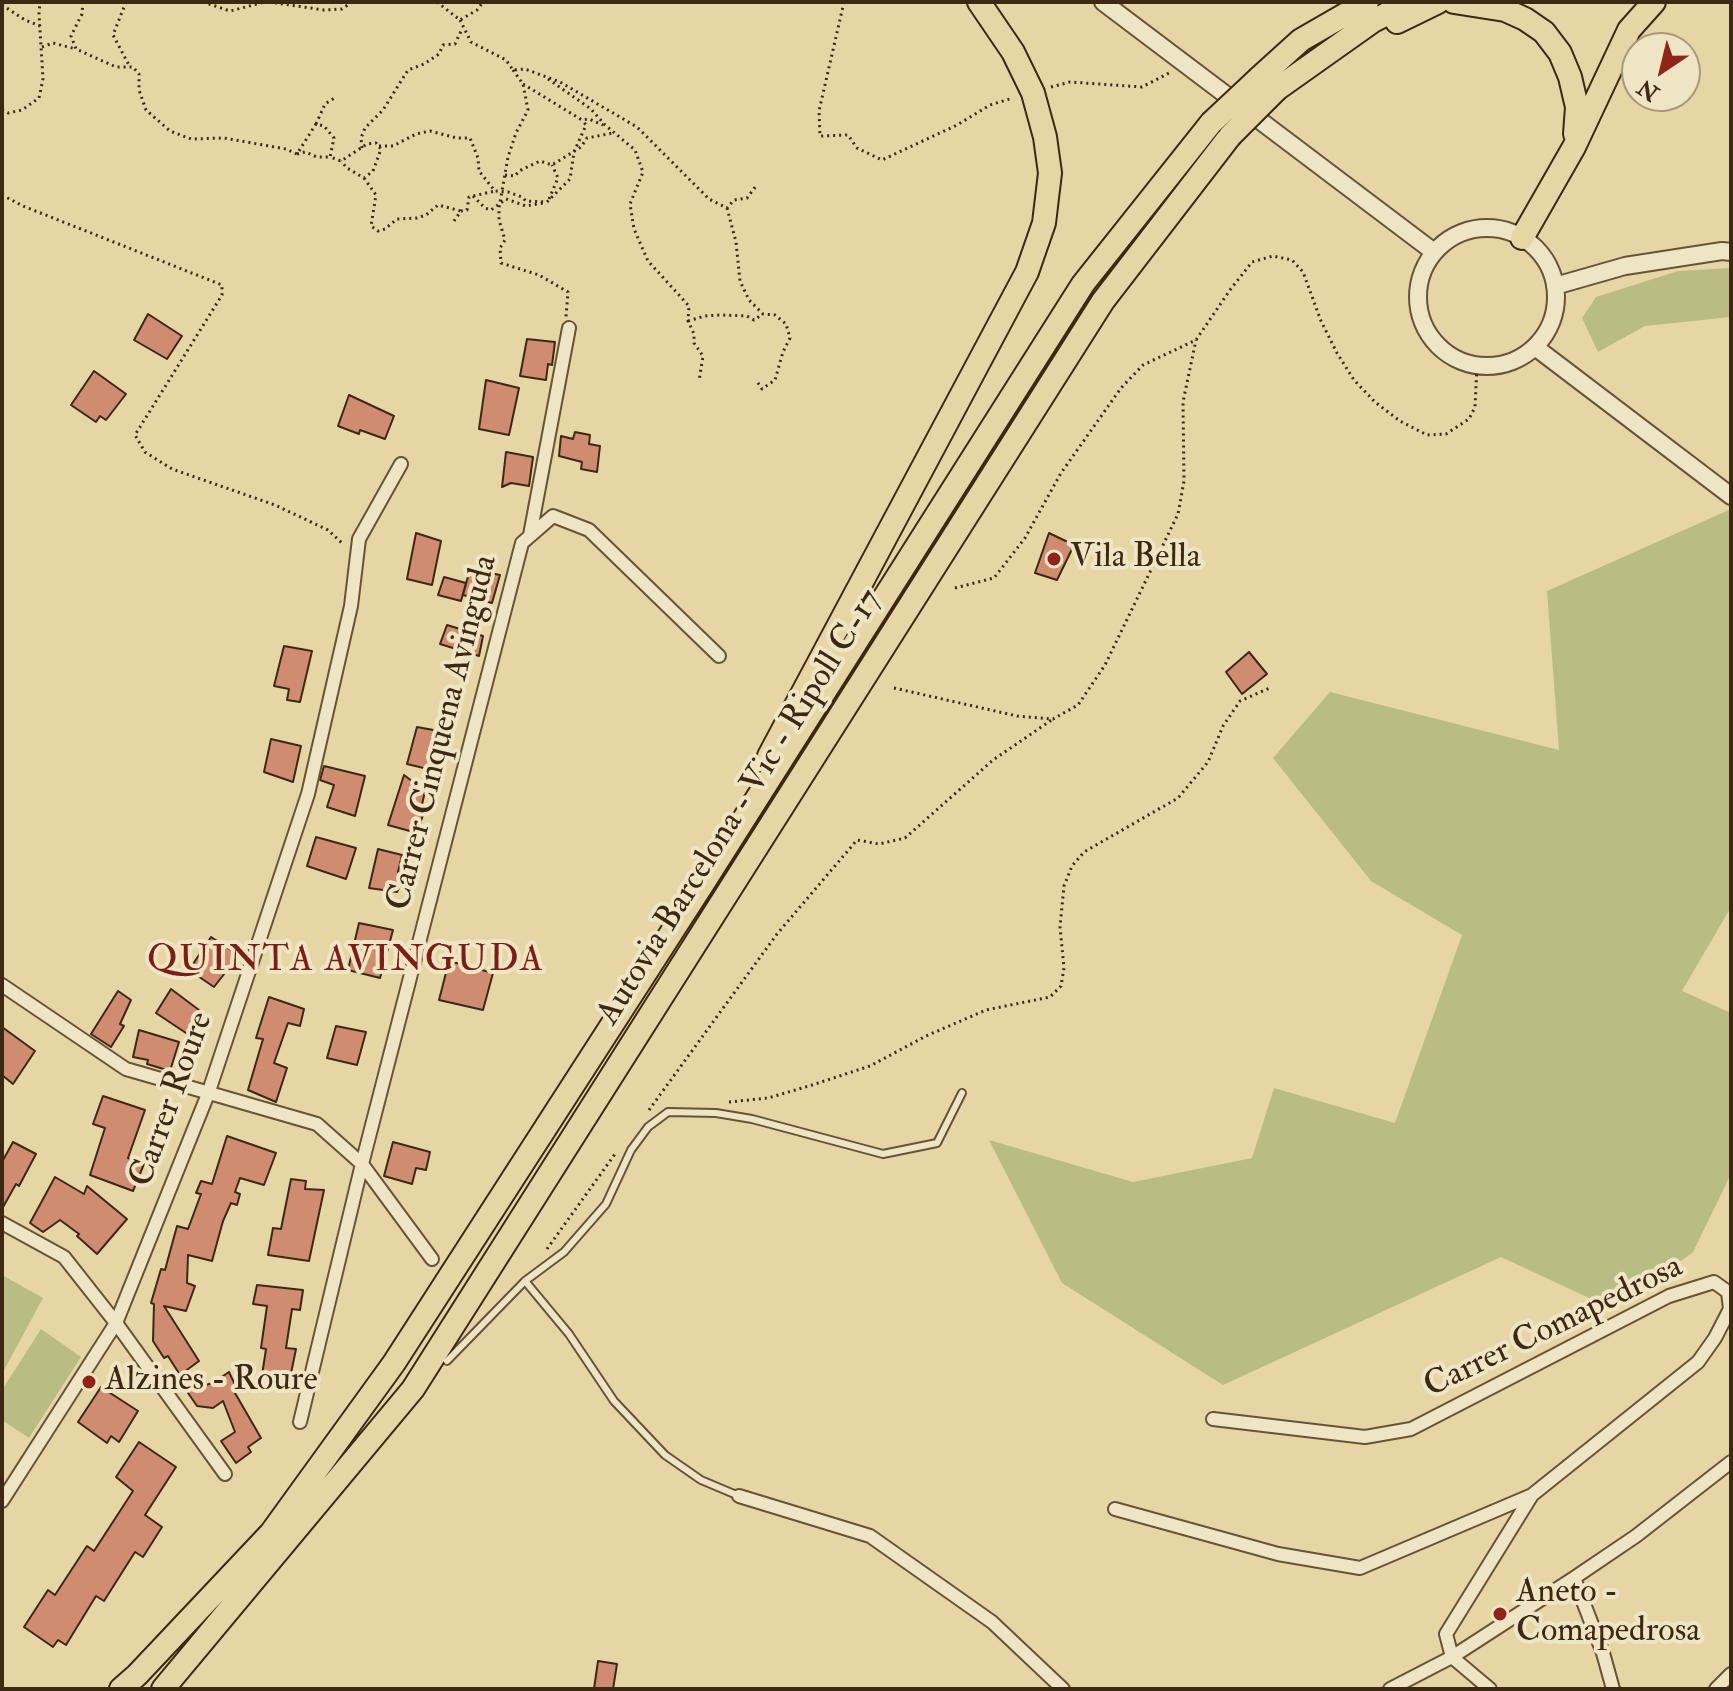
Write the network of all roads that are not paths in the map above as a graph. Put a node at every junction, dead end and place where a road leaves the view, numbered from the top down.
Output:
1 (979, 2) edge
2 (1103, 2) edge
3 (1367, 2) edge
4 (1410, 2) edge
5 (1438, 2) edge
6 (1454, 2) edge
7 (1654, 2) edge
8 (1317, 62) junction
9 (1268, 84) junction
10 (1220, 130) junction
11 (1574, 147) junction
12 (1522, 238) junction
13 (1434, 252) junction
14 (1731, 252) edge
15 (1555, 286) junction
16 (569, 328) road end
17 (1535, 347) junction
18 (401, 464) dead end
19 (1731, 496) edge
20 (530, 535) junction
21 (719, 656) dead end
22 (704, 882) junction
23 (2, 985) edge
24 (962, 1093) dead end
25 (208, 1094) junction
26 (362, 1164) junction
27 (2, 1223) edge
28 (432, 1259) dead end
29 (525, 1281) junction
30 (116, 1323) junction
31 (447, 1361) dead end
32 (1213, 1419) dead end
33 (300, 1422) dead end
34 (1731, 1462) edge
35 (225, 1474) dead end
36 (1532, 1495) junction
37 (739, 1496) joint
38 (2, 1501) edge
39 (1115, 1509) dead end
40 (1574, 1578) junction
41 (1452, 1657) junction
42 (1731, 1674) edge
43 (121, 1689) edge
44 (163, 1689) edge
45 (1063, 1689) edge
46 (1390, 1689) edge
47 (1490, 1689) edge
48 (1613, 1689) edge
49 (1716, 1689) edge

1 - 22 highway
2 - 13 street
3 - 9 highway, Autovia Barcelona - Vic - Ripoll C-17
4 - 8 highway, Autovia Barcelona - Vic - Ripoll C-17
5 - 8 highway
6 - 11 highway
7 - 11 highway
8 - 9 highway, Autovia Barcelona - Vic - Ripoll C-17
9 - 10 highway, Autovia Barcelona - Vic - Ripoll C-17, bridge
10 - 22 highway, Autovia Barcelona - Vic - Ripoll C-17
10 - 44 highway, Autovia Barcelona - Vic - Ripoll C-17
11 - 12 highway
12 - 13 street
12 - 15 street
13 - 17 street
14 - 15 street
15 - 17 street
16 - 20 street
17 - 19 street
18 - 25 street, Carrer Roure
20 - 21 street, Carrer Cinquena Avinguda
20 - 26 street, Carrer Cinquena Avinguda
22 - 43 highway, Autovia Barcelona - Vic - Ripoll C-17
23 - 25 street
24 - 29 lane
25 - 26 street
25 - 30 street, Carrer Roure
26 - 28 street
26 - 33 street, Carrer Cinquena Avinguda
27 - 30 street
29 - 31 lane
29 - 37 lane
30 - 35 street
30 - 38 street, Carrer Roure
32 - 36 street, Carrer Comapedrosa
34 - 40 street
36 - 39 street
36 - 41 street, Carrer Comapedrosa
37 - 45 street
40 - 41 street
40 - 48 street
41 - 46 street
41 - 47 street
42 - 49 street

